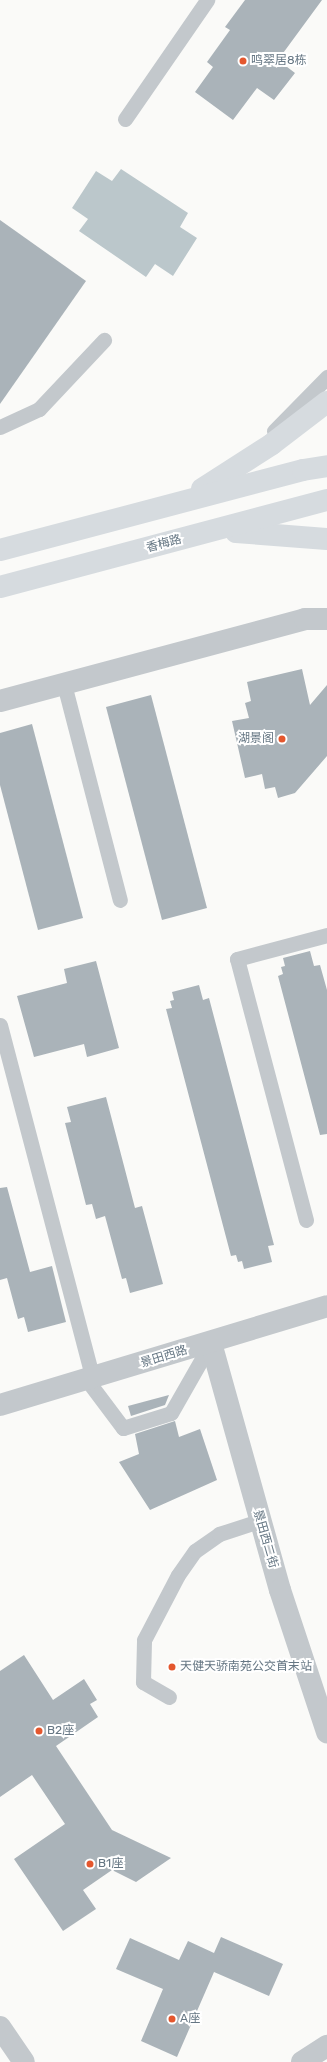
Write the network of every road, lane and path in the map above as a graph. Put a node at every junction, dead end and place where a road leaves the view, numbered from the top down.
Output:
1 (207, 0) edge
2 (125, 119) dead end
3 (104, 340) dead end
4 (327, 377) edge
5 (327, 402) edge
6 (0, 427) edge
7 (327, 466) edge
8 (194, 493) junction
9 (327, 500) edge
10 (160, 508) junction
11 (207, 532) junction
12 (327, 539) edge
13 (0, 550) edge
14 (0, 587) edge
15 (327, 619) edge
16 (64, 684) junction
17 (0, 702) edge
18 (120, 900) dead end
19 (327, 935) edge
20 (0, 1025) edge
21 (306, 1220) dead end
22 (327, 1306) edge
23 (211, 1343) junction
24 (90, 1380) junction
25 (0, 1405) edge
26 (259, 1521) junction
27 (168, 1697) dead end
28 (327, 1732) edge
29 (0, 2027) edge
30 (327, 2046) edge
31 (24, 2062) edge
32 (302, 2062) edge

1 - 2 lane
3 - 6 lane
4 - 8 lane
5 - 8 main road
7 - 10 main road
8 - 10 main road
9 - 11 main road, 香梅路
10 - 13 main road
11 - 12 main road
11 - 14 main road, 香梅路
15 - 16 street
16 - 17 street
16 - 18 lane
19 - 21 lane
20 - 24 lane
22 - 23 street, 景田西路
23 - 24 street, 景田西路
23 - 24 lane
23 - 26 street, 景田西二街
24 - 25 street, 景田西路
26 - 27 lane
26 - 28 street, 景田西二街
29 - 31 street
30 - 32 street

